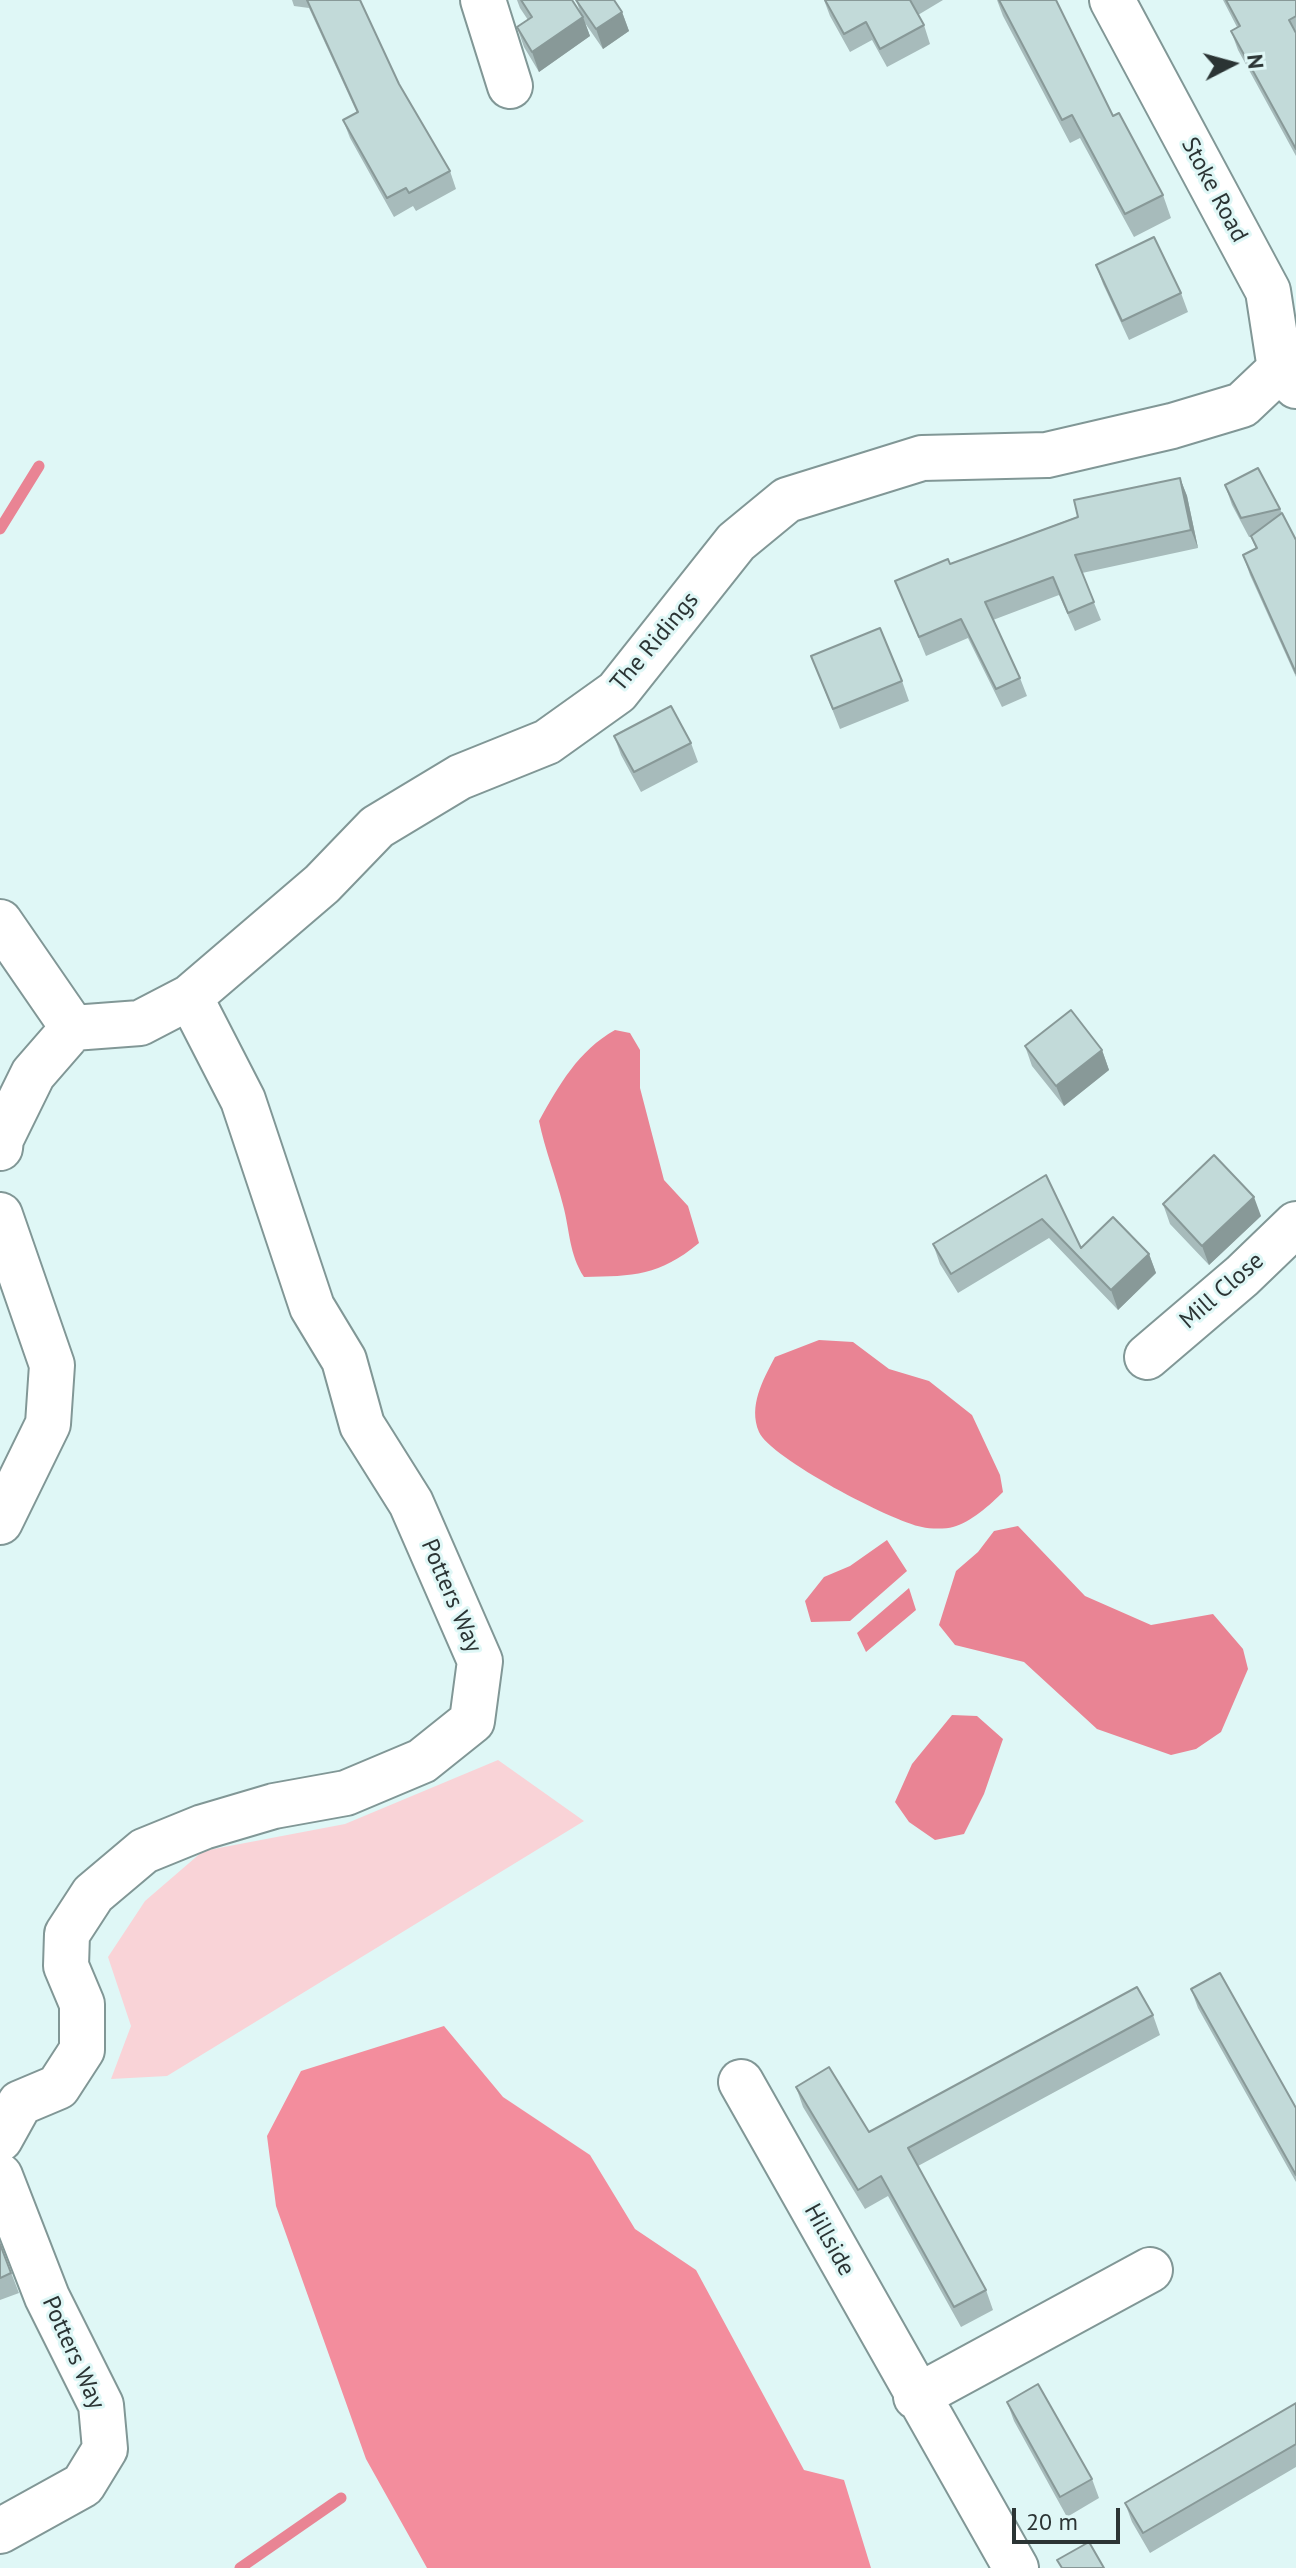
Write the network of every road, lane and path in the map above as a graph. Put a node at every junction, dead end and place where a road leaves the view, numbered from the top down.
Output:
1 (483, 0) edge
2 (1112, 0) edge
3 (510, 86) dead end
4 (1288, 377) edge
5 (0, 922) edge
6 (190, 997) junction
7 (73, 1028) junction
8 (0, 1148) edge
9 (0, 1215) edge
10 (1296, 1224) edge
11 (11, 1286) edge
12 (1147, 1357) dead end
13 (0, 1522) edge
14 (741, 2082) dead end
15 (0, 2139) edge
16 (0, 2176) edge
17 (0, 2184) edge
18 (1150, 2270) dead end
19 (916, 2397) junction
20 (0, 2531) edge
21 (1016, 2568) edge

1 - 3 street
2 - 4 street, Stoke Road
4 - 6 street, The Ridings
5 - 7 street
6 - 7 street, The Ridings
6 - 15 street, Potters Way
7 - 8 street
9 - 11 street
10 - 12 street, Mill Close
11 - 13 street
14 - 19 street, Hillside
16 - 17 street, Potters Way
17 - 20 street, Potters Way
18 - 19 street
19 - 21 street, Hillside

